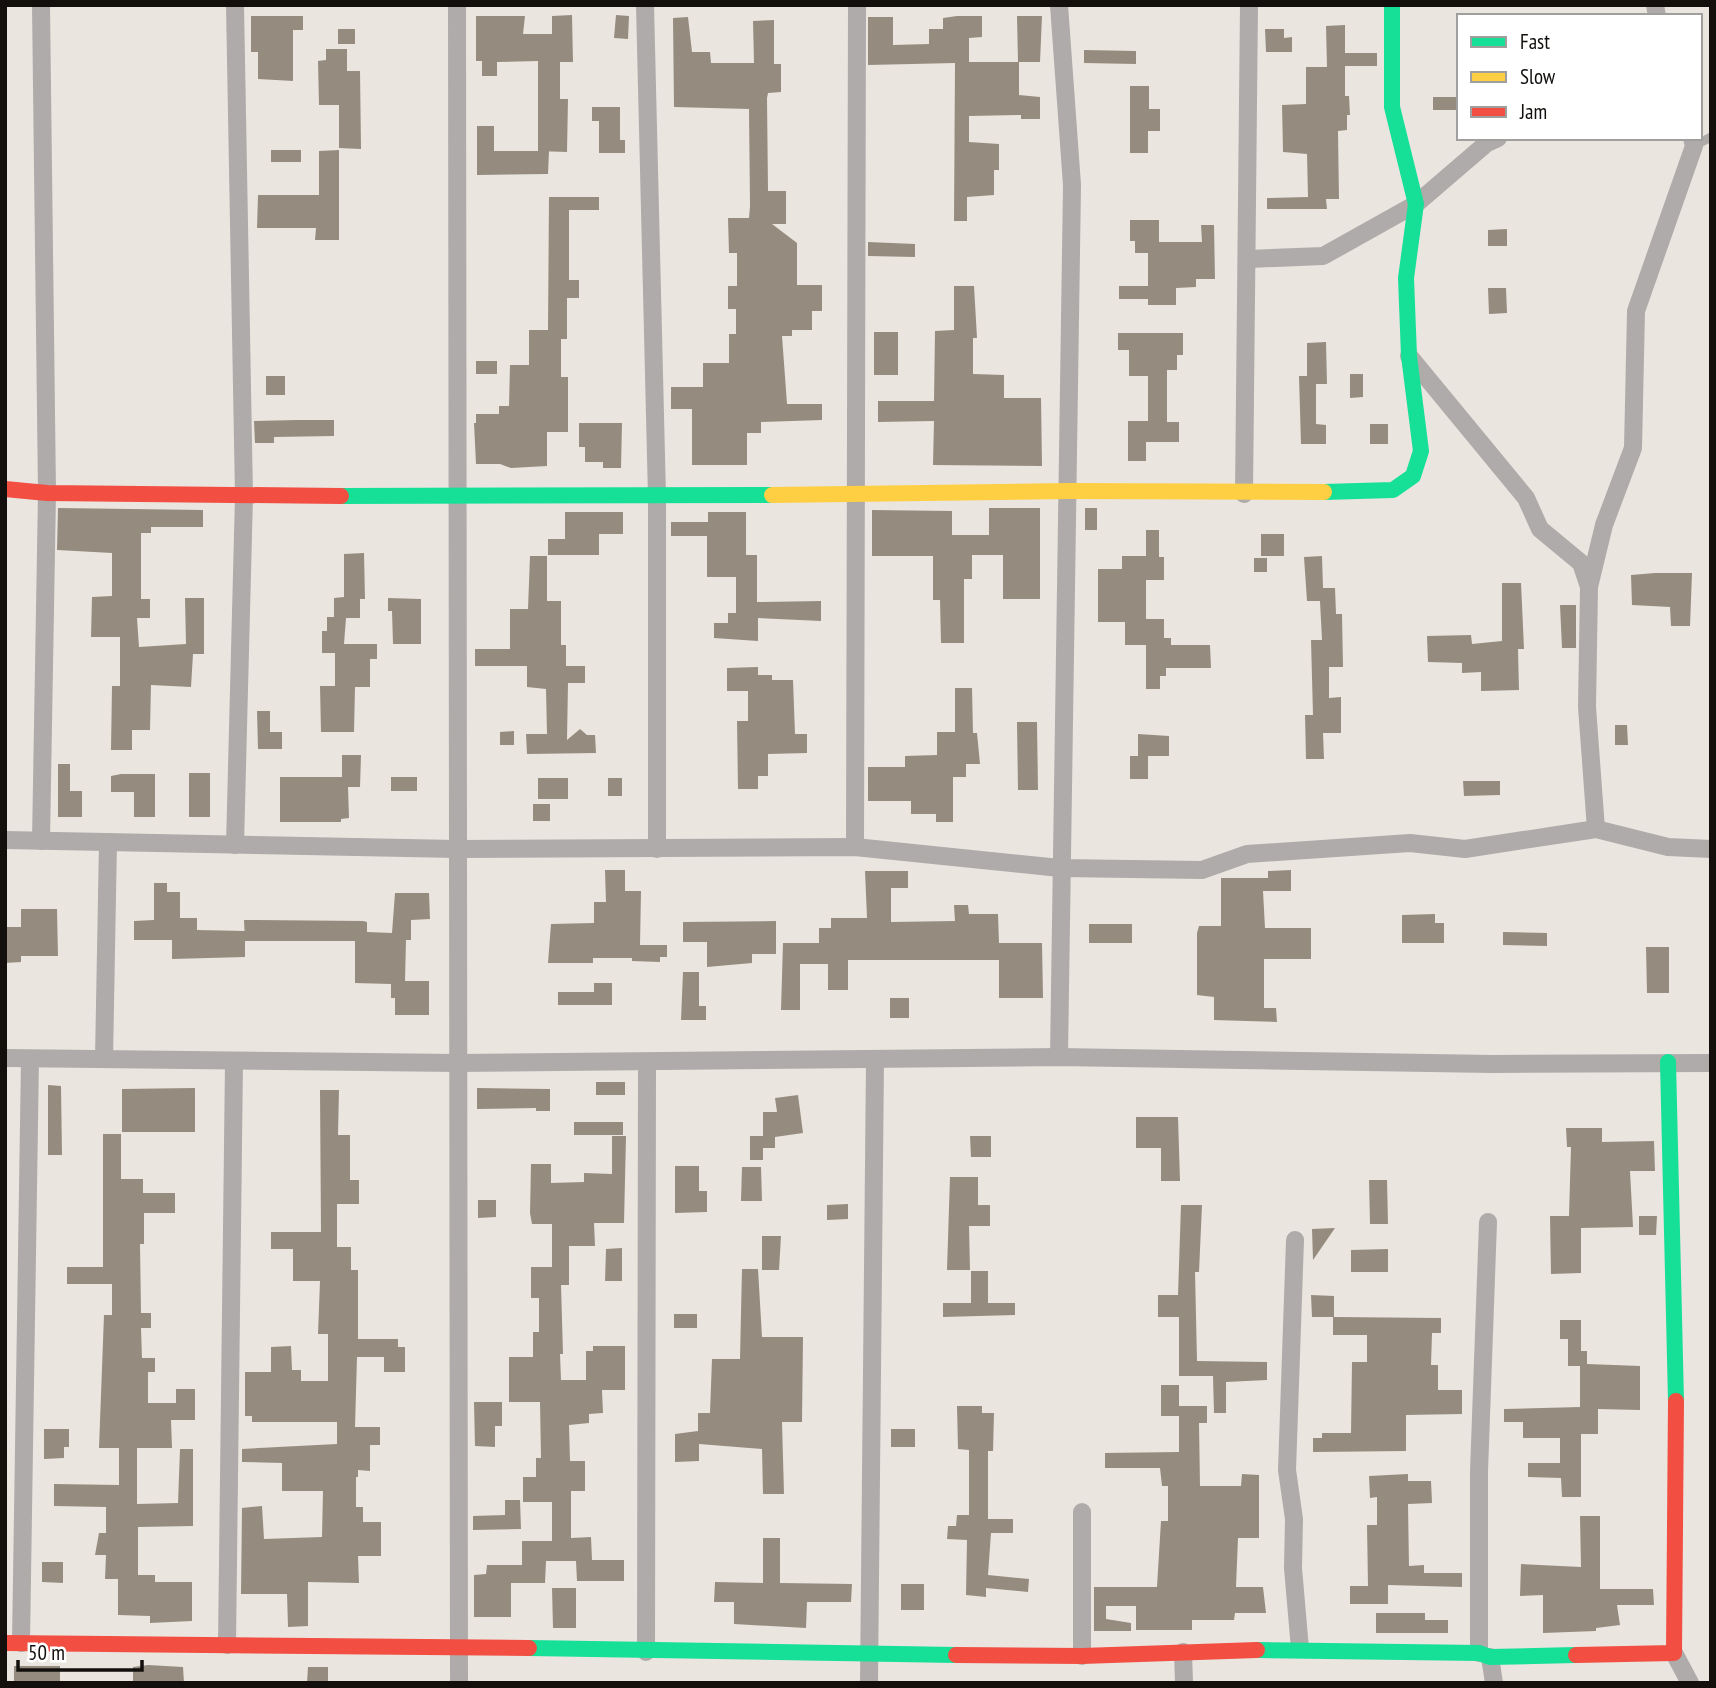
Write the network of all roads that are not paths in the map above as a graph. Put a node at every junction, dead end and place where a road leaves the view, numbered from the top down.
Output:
1 (41, 5) edge
2 (235, 5) edge
3 (457, 5) edge
4 (645, 5) edge
5 (857, 5) edge
6 (1059, 5) edge
7 (1249, 5) edge
8 (1392, 5) edge
9 (1494, 140) edge
10 (1693, 142) edge
11 (1416, 204) junction
12 (1248, 259) junction
13 (1409, 356) junction
14 (5, 489) edge
15 (1068, 491) junction
16 (47, 493) junction
17 (856, 494) junction
18 (1244, 494) junction
19 (244, 496) junction
20 (456, 496) junction
21 (657, 497) junction
22 (1589, 587) junction
23 (1596, 829) junction
24 (5, 840) edge
25 (41, 841) junction
26 (108, 842) junction
27 (235, 845) junction
28 (855, 847) junction
29 (457, 849) junction
30 (657, 849) junction
31 (1711, 849) edge
32 (1060, 868) junction
33 (1059, 1057) junction
34 (5, 1058) edge
35 (30, 1059) junction
36 (104, 1059) junction
37 (875, 1060) junction
38 (234, 1061) junction
39 (647, 1062) junction
40 (1668, 1062) junction
41 (457, 1063) junction
42 (1711, 1063) edge
43 (1488, 1222) dead end
44 (1295, 1240) dead end
45 (1082, 1511) dead end
46 (13, 1643) edge
47 (227, 1645) junction
48 (459, 1646) junction
49 (1300, 1649) junction
50 (646, 1652) junction
51 (1183, 1652) junction
52 (869, 1653) junction
53 (1674, 1653) junction
54 (1484, 1655) junction
55 (1082, 1656) junction
56 (459, 1683) edge
57 (869, 1683) edge
58 (1184, 1683) edge
59 (1494, 1683) edge
60 (1690, 1683) edge

1 - 16 street
2 - 19 street
3 - 20 street
4 - 21 street
5 - 17 street
6 - 15 street
7 - 12 street
8 - 11 street
9 - 11 street
10 - 22 street
11 - 12 street
11 - 13 street
12 - 18 street
13 - 18 street
13 - 22 street
14 - 16 street
15 - 17 street
15 - 18 street
15 - 32 street
16 - 19 street
16 - 25 street
17 - 21 street
17 - 28 street
19 - 20 street
19 - 27 street
20 - 21 street
20 - 29 street
21 - 30 street
22 - 23 street
23 - 31 street
23 - 32 street
24 - 25 street
25 - 26 street
26 - 27 street
26 - 36 street
27 - 29 street
28 - 30 street
28 - 32 street
29 - 30 street
29 - 41 street
32 - 33 street
33 - 37 street
33 - 40 street
34 - 35 street
35 - 36 street
35 - 46 street
36 - 38 street
37 - 39 street
37 - 52 street
38 - 41 street
38 - 47 street
39 - 41 street
39 - 50 street
40 - 42 street
40 - 53 street
41 - 48 street
43 - 54 street
44 - 49 street
45 - 55 street
46 - 47 street
47 - 48 street
48 - 50 street
48 - 56 street
49 - 51 street
49 - 54 street
50 - 52 street
51 - 55 street
51 - 58 street
52 - 55 street
52 - 57 street
53 - 54 street
53 - 60 street
54 - 59 street

